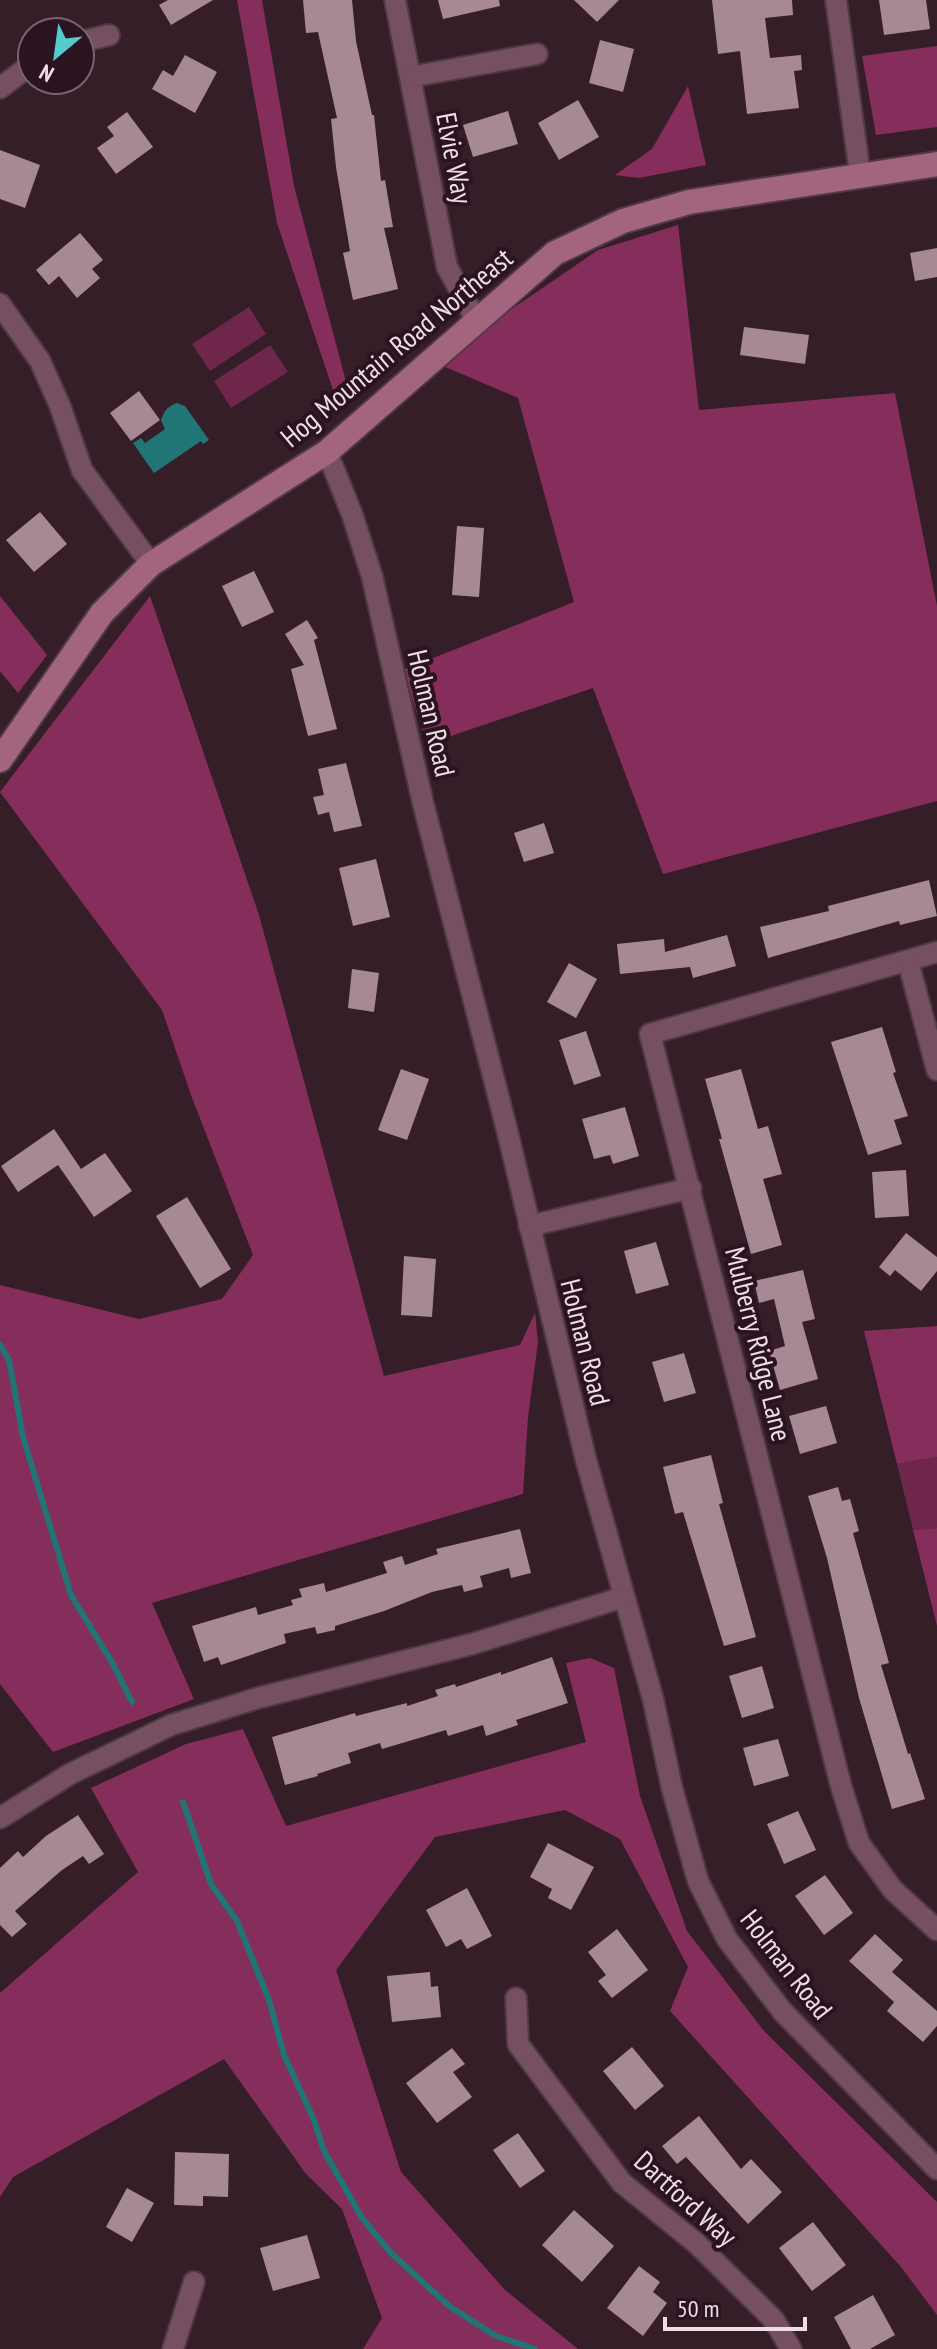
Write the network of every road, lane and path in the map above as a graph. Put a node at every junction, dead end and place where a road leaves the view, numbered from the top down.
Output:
1 (395, 0) edge
2 (836, 0) edge
3 (109, 35) dead end
4 (96, 38) edge
5 (537, 54) dead end
6 (410, 77) junction
7 (937, 164) edge
8 (860, 174) junction
9 (0, 304) edge
10 (476, 320) junction
11 (327, 452) junction
12 (151, 564) junction
13 (0, 760) edge
14 (937, 952) edge
15 (908, 961) junction
16 (937, 1070) edge
17 (691, 1188) junction
18 (529, 1226) junction
19 (624, 1597) junction
20 (0, 1818) edge
21 (937, 1930) edge
22 (516, 1998) dead end
23 (937, 2169) edge
24 (194, 2282) dead end
25 (173, 2349) edge
26 (791, 2349) edge

1 - 6 street, Elvie Way
2 - 8 street
3 - 4 street
5 - 6 street
6 - 10 street, Elvie Way
7 - 8 street, Hog Mountain Road Northeast
8 - 10 street, Hog Mountain Road Northeast
9 - 12 street
10 - 11 street, Hog Mountain Road Northeast
11 - 12 street, Hog Mountain Road Northeast
11 - 18 street, Holman Road
12 - 13 street, Hog Mountain Road Northeast
14 - 15 street, Mulberry Ridge Lane
15 - 16 street
15 - 17 street, Mulberry Ridge Lane
17 - 18 street
17 - 21 street, Mulberry Ridge Lane
18 - 19 street, Holman Road
19 - 20 street
19 - 23 street, Holman Road
22 - 26 street, Dartford Way
24 - 25 street

